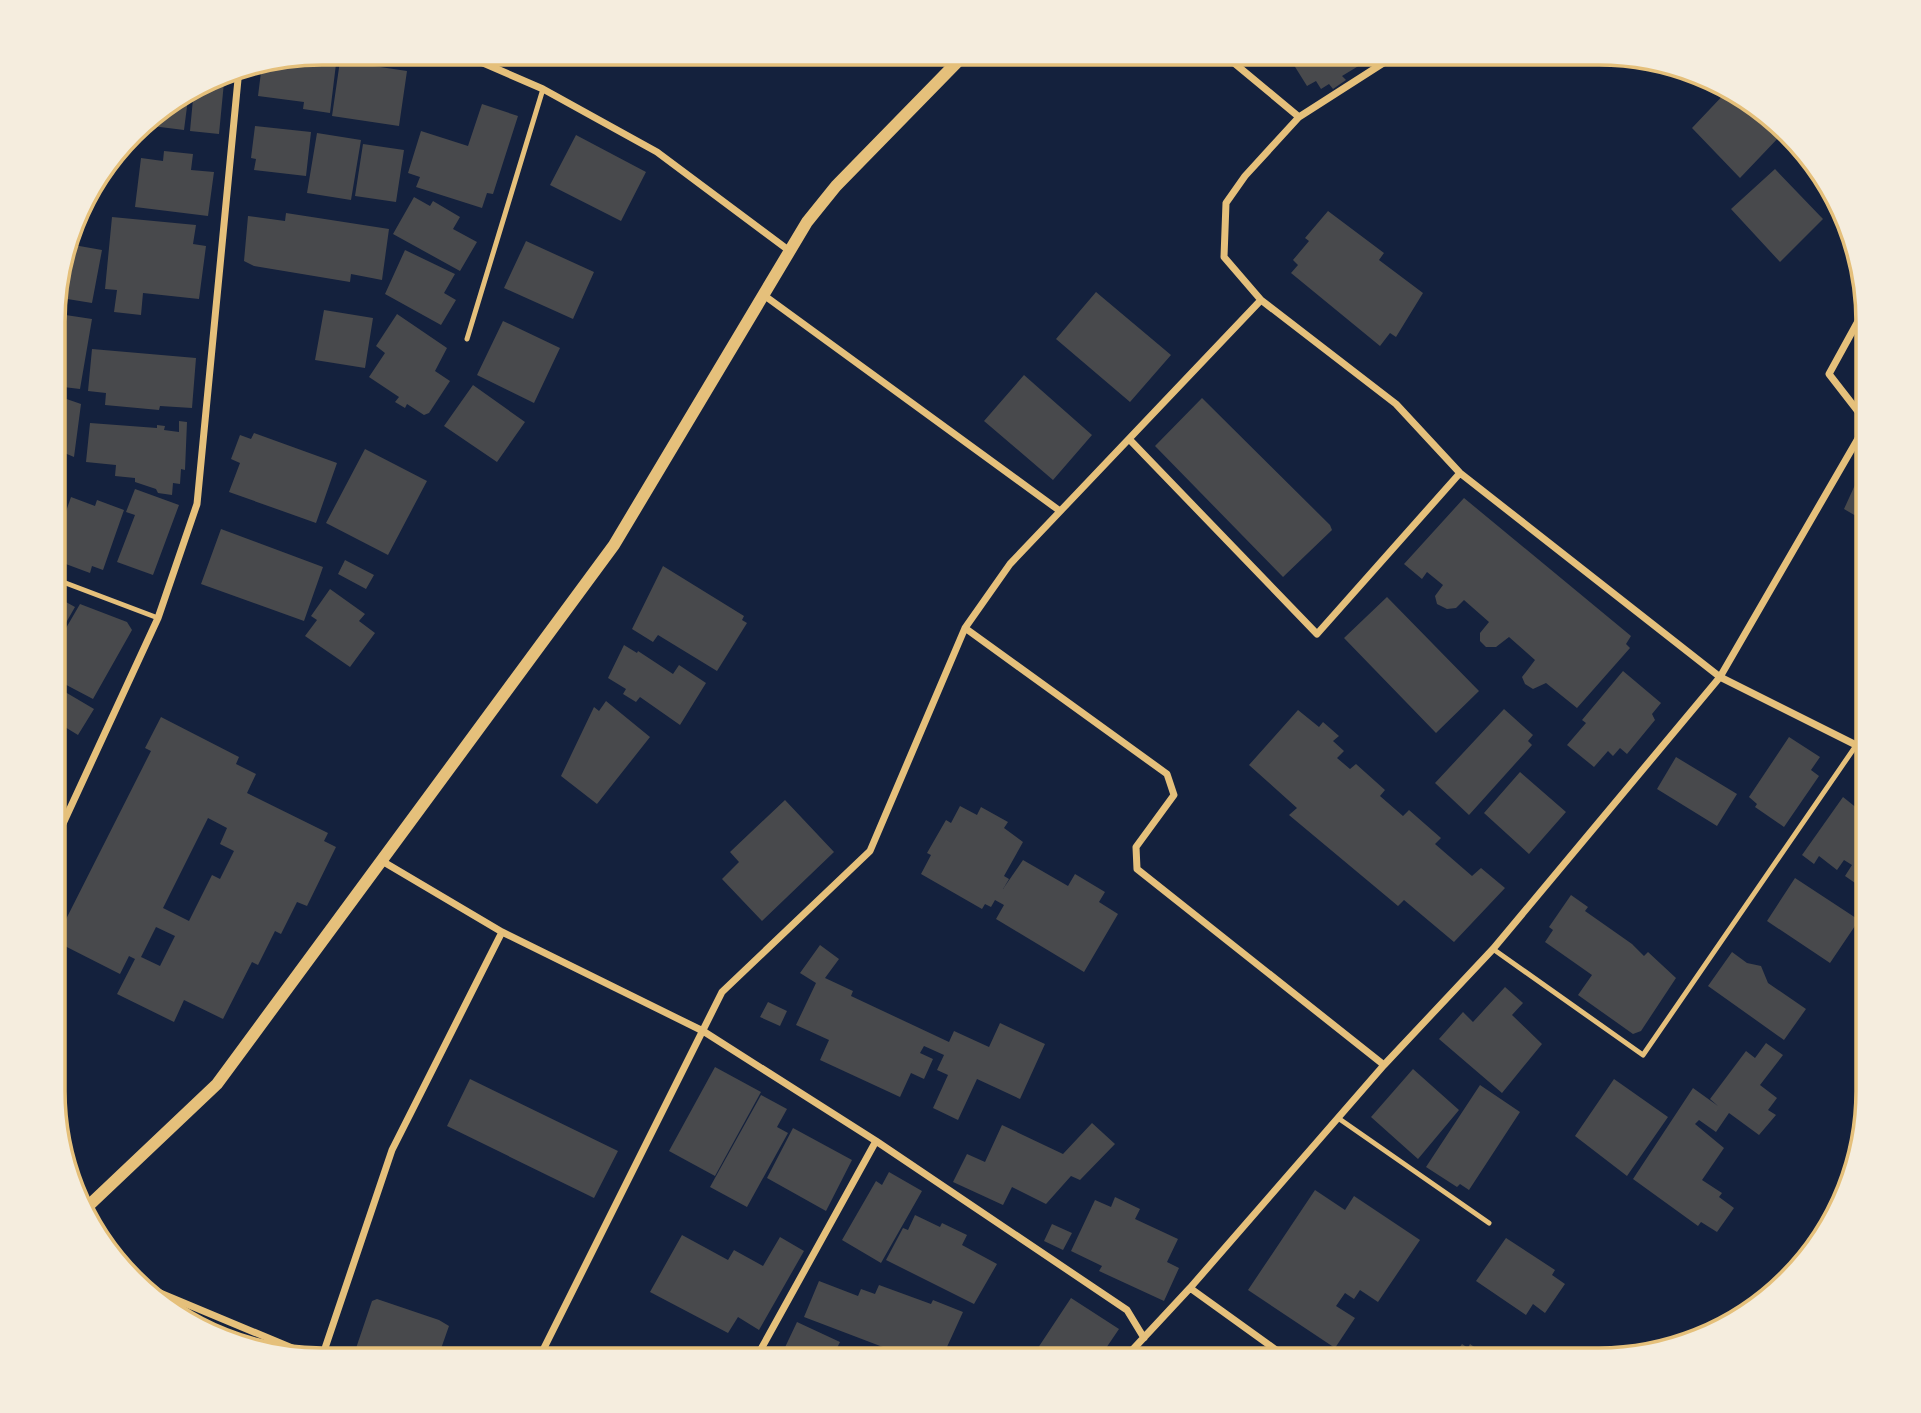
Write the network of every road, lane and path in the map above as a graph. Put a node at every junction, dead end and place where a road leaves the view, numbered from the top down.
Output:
1 (489, 65) edge
2 (954, 65) edge
3 (1236, 65) edge
4 (1380, 65) edge
5 (238, 78) edge
6 (543, 89) junction
7 (1299, 117) junction
8 (791, 252) junction
9 (765, 296) junction
10 (1261, 300) junction
11 (1856, 325) edge
12 (467, 339) dead end
13 (1856, 408) edge
14 (1130, 440) junction
15 (1856, 441) edge
16 (1460, 473) junction
17 (1060, 511) junction
18 (65, 583) edge
19 (158, 618) junction
20 (965, 628) junction
21 (1720, 677) junction
22 (1855, 747) joint
23 (65, 819) edge
24 (382, 861) junction
25 (502, 932) junction
26 (1493, 949) junction
27 (703, 1031) junction
28 (1384, 1065) junction
29 (1338, 1118) junction
30 (876, 1141) junction
31 (90, 1204) edge
32 (1489, 1223) dead end
33 (1190, 1288) junction
34 (165, 1295) edge
35 (1144, 1338) junction
36 (287, 1346) edge
37 (325, 1348) edge
38 (544, 1348) edge
39 (762, 1348) edge
40 (1134, 1348) edge
41 (1273, 1348) edge

1 - 6 street
2 - 8 street
3 - 7 street
4 - 7 street
5 - 19 street
6 - 8 street
6 - 12 lane
7 - 10 street
8 - 9 street
9 - 17 street
9 - 24 street
10 - 14 street
10 - 16 street
11 - 13 street
14 - 16 street
14 - 17 street
15 - 21 street
16 - 21 street
17 - 20 street
18 - 19 lane
19 - 23 street
20 - 27 street
20 - 28 street
21 - 22 street
21 - 26 street
22 - 26 lane
24 - 25 street
24 - 31 street
25 - 27 street
25 - 37 street
26 - 28 street
27 - 30 street
27 - 38 street
28 - 29 street
29 - 32 lane
29 - 33 street
30 - 35 street
30 - 39 street
33 - 35 street
33 - 41 street
34 - 36 street
35 - 40 street

